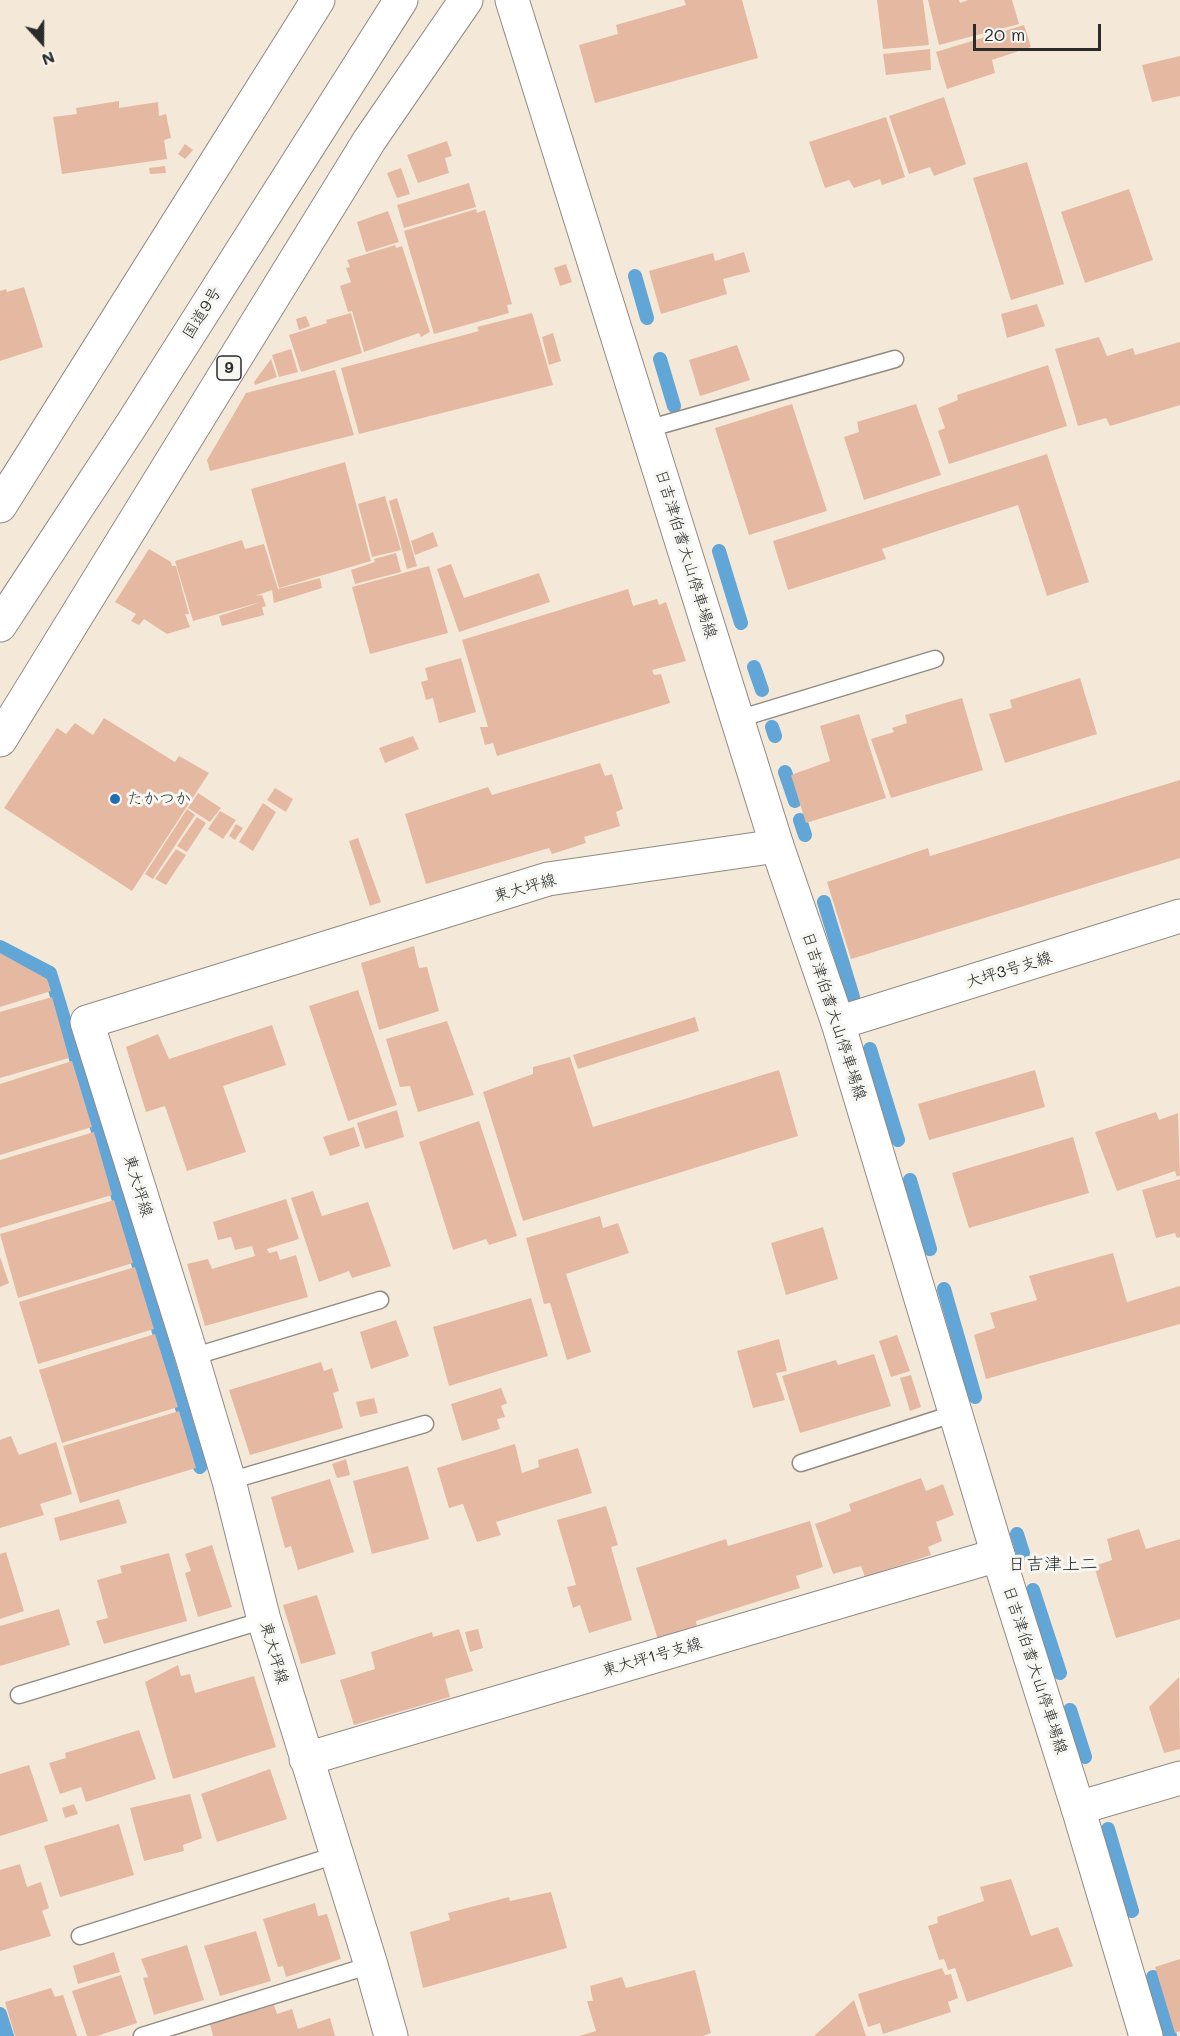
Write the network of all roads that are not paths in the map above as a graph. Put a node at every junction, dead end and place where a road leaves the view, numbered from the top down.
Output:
1 (318, 0) edge
2 (401, 0) edge
3 (466, 0) edge
4 (512, 0) edge
5 (895, 359) dead end
6 (646, 429) junction
7 (0, 506) edge
8 (0, 625) edge
9 (935, 659) dead end
10 (738, 719) junction
11 (0, 740) edge
12 (777, 846) junction
13 (1180, 916) edge
14 (838, 1023) junction
15 (380, 1300) dead end
16 (192, 1357) junction
17 (956, 1413) junction
18 (425, 1424) dead end
19 (801, 1463) dead end
20 (229, 1481) junction
21 (998, 1555) junction
22 (264, 1620) junction
23 (19, 1695) dead end
24 (306, 1760) junction
25 (1180, 1778) edge
26 (1078, 1808) junction
27 (336, 1855) junction
28 (80, 1936) dead end
29 (371, 1965) junction
30 (142, 2036) edge
31 (391, 2036) edge
32 (1146, 2036) edge

1 - 7 main road
2 - 8 main road, 国道9号
3 - 11 main road, 9
4 - 6 main road, 日吉津伯耆大山停車場線
5 - 6 lane
6 - 10 main road, 日吉津伯耆大山停車場線
9 - 10 lane
10 - 12 main road, 日吉津伯耆大山停車場線
12 - 14 main road, 日吉津伯耆大山停車場線
12 - 16 main road, 東大坪線
13 - 14 main road, 大坪3号支線
14 - 17 main road, 日吉津伯耆大山停車場線
15 - 16 lane
16 - 20 main road, 東大坪線
17 - 19 lane
17 - 21 main road, 日吉津伯耆大山停車場線
18 - 20 lane
20 - 22 main road, 東大坪線
21 - 24 main road, 東大坪1号支線
21 - 26 main road, 日吉津伯耆大山停車場線
22 - 23 lane
22 - 24 main road, 東大坪線
24 - 27 main road, 東大坪線
25 - 26 main road
26 - 32 main road, 日吉津伯耆大山停車場線
27 - 28 lane
27 - 29 main road, 東大坪線
29 - 30 lane
29 - 31 main road, 東大坪線

